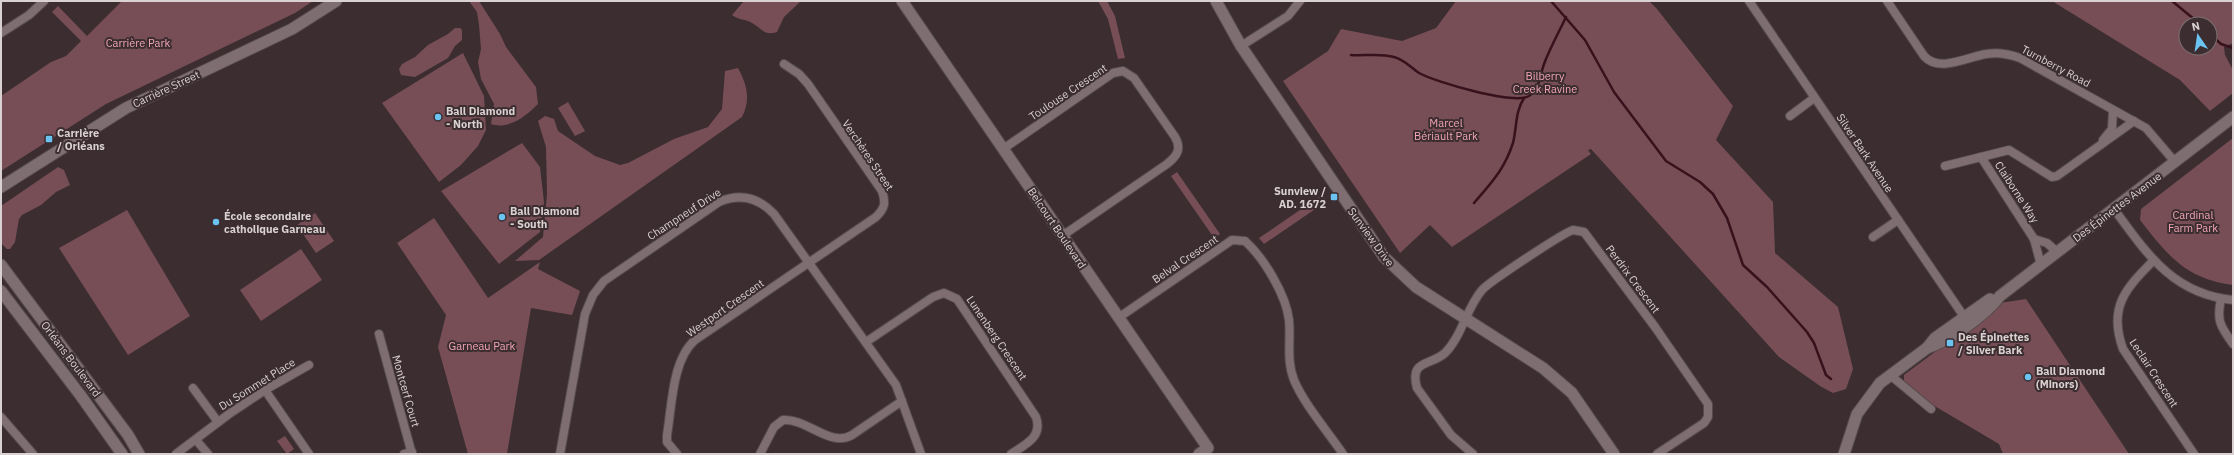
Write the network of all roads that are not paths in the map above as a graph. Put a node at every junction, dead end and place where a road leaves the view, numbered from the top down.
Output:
1 (44, 1) edge
2 (336, 1) edge
3 (902, 1) edge
4 (1216, 1) edge
5 (1300, 1) edge
6 (1749, 1) edge
7 (1887, 1) edge
8 (1, 33) edge
9 (1241, 46) junction
10 (784, 64) dead end
11 (1814, 98) junction
12 (2113, 110) junction
13 (1790, 116) dead end
14 (2233, 117) edge
15 (2134, 121) junction
16 (2099, 146) junction
17 (1003, 149) junction
18 (1981, 157) junction
19 (2175, 162) junction
20 (1945, 166) dead end
21 (1, 187) edge
22 (2114, 209) junction
23 (1898, 220) junction
24 (1062, 236) junction
25 (1873, 237) dead end
26 (2034, 239) junction
27 (2057, 252) junction
28 (2153, 261) junction
29 (810, 263) junction
30 (1, 265) edge
31 (2041, 265) junction
32 (1, 291) edge
33 (2221, 299) junction
34 (2233, 300) edge
35 (1118, 318) junction
36 (1465, 318) junction
37 (1966, 320) junction
38 (379, 334) dead end
39 (866, 342) junction
40 (2233, 344) edge
41 (309, 365) dead end
42 (1890, 376) junction
43 (193, 388) dead end
44 (265, 390) junction
45 (902, 401) junction
46 (1931, 409) dead end
47 (1, 417) edge
48 (218, 422) junction
49 (196, 440) junction
50 (1211, 451) edge
51 (409, 453) edge
52 (32, 454) edge
53 (122, 454) edge
54 (139, 454) edge
55 (176, 454) edge
56 (208, 454) edge
57 (309, 454) edge
58 (560, 454) edge
59 (677, 454) edge
60 (760, 454) edge
61 (921, 454) edge
62 (1011, 454) edge
63 (1199, 454) edge
64 (1343, 454) edge
65 (1473, 454) edge
66 (1614, 454) edge
67 (1657, 454) edge
68 (1844, 454) edge
69 (2194, 454) edge

1 - 8 street
2 - 21 street, Carrière Street
3 - 17 street, Belcourt Boulevard
4 - 9 street, Sunview Drive
5 - 9 street
6 - 11 street, Silver Bark Avenue
7 - 12 street, Turnberry Road
9 - 36 street, Sunview Drive
10 - 29 street, Verchères Street
11 - 13 street
11 - 23 street, Silver Bark Avenue
12 - 15 street, Turnberry Road
12 - 16 street, Claiborne Way
14 - 19 street, Des Épinettes Avenue
15 - 16 street, Claiborne Way
15 - 19 street, Turnberry Road
16 - 18 street, Claiborne Way
17 - 24 street, Belcourt Boulevard
17 - 24 street, Toulouse Crescent
18 - 20 street, Claiborne Way
18 - 26 street, Claiborne Way
19 - 22 street, Des Épinettes Avenue
22 - 27 street, Des Épinettes Avenue
22 - 28 street
23 - 25 street
23 - 37 street, Silver Bark Avenue
24 - 35 street, Belcourt Boulevard
26 - 27 street, Claiborne Way
26 - 31 street, Claiborne Way
27 - 31 street, Des Épinettes Avenue
28 - 33 street
28 - 69 street, Leclair Crescent
29 - 39 street, Champneuf Drive
29 - 58 street, Champneuf Drive
29 - 59 street, Westport Crescent
30 - 54 street, Orléans Boulevard
31 - 37 street, Des Épinettes Avenue
32 - 53 street, Orléans Boulevard
33 - 34 street
33 - 40 street
35 - 50 street, Belcourt Boulevard
35 - 64 street, Belval Crescent
36 - 65 street
36 - 66 street, Sunview Drive
36 - 67 street, Perdrix Crescent
37 - 42 street, Des Épinettes Avenue
38 - 51 street, Montcerf Court
39 - 45 street, Champneuf Drive
39 - 62 street, Lunenberg Crescent
41 - 44 street, Du Sommet Place
42 - 46 street
42 - 68 street, Des Épinettes Avenue
43 - 48 street, Du Sommet Place
44 - 48 street, Du Sommet Place
44 - 57 street
45 - 60 street
45 - 61 street, Champneuf Drive
47 - 52 street
48 - 49 street, Du Sommet Place
49 - 55 street, Du Sommet Place
49 - 56 street
50 - 63 street

